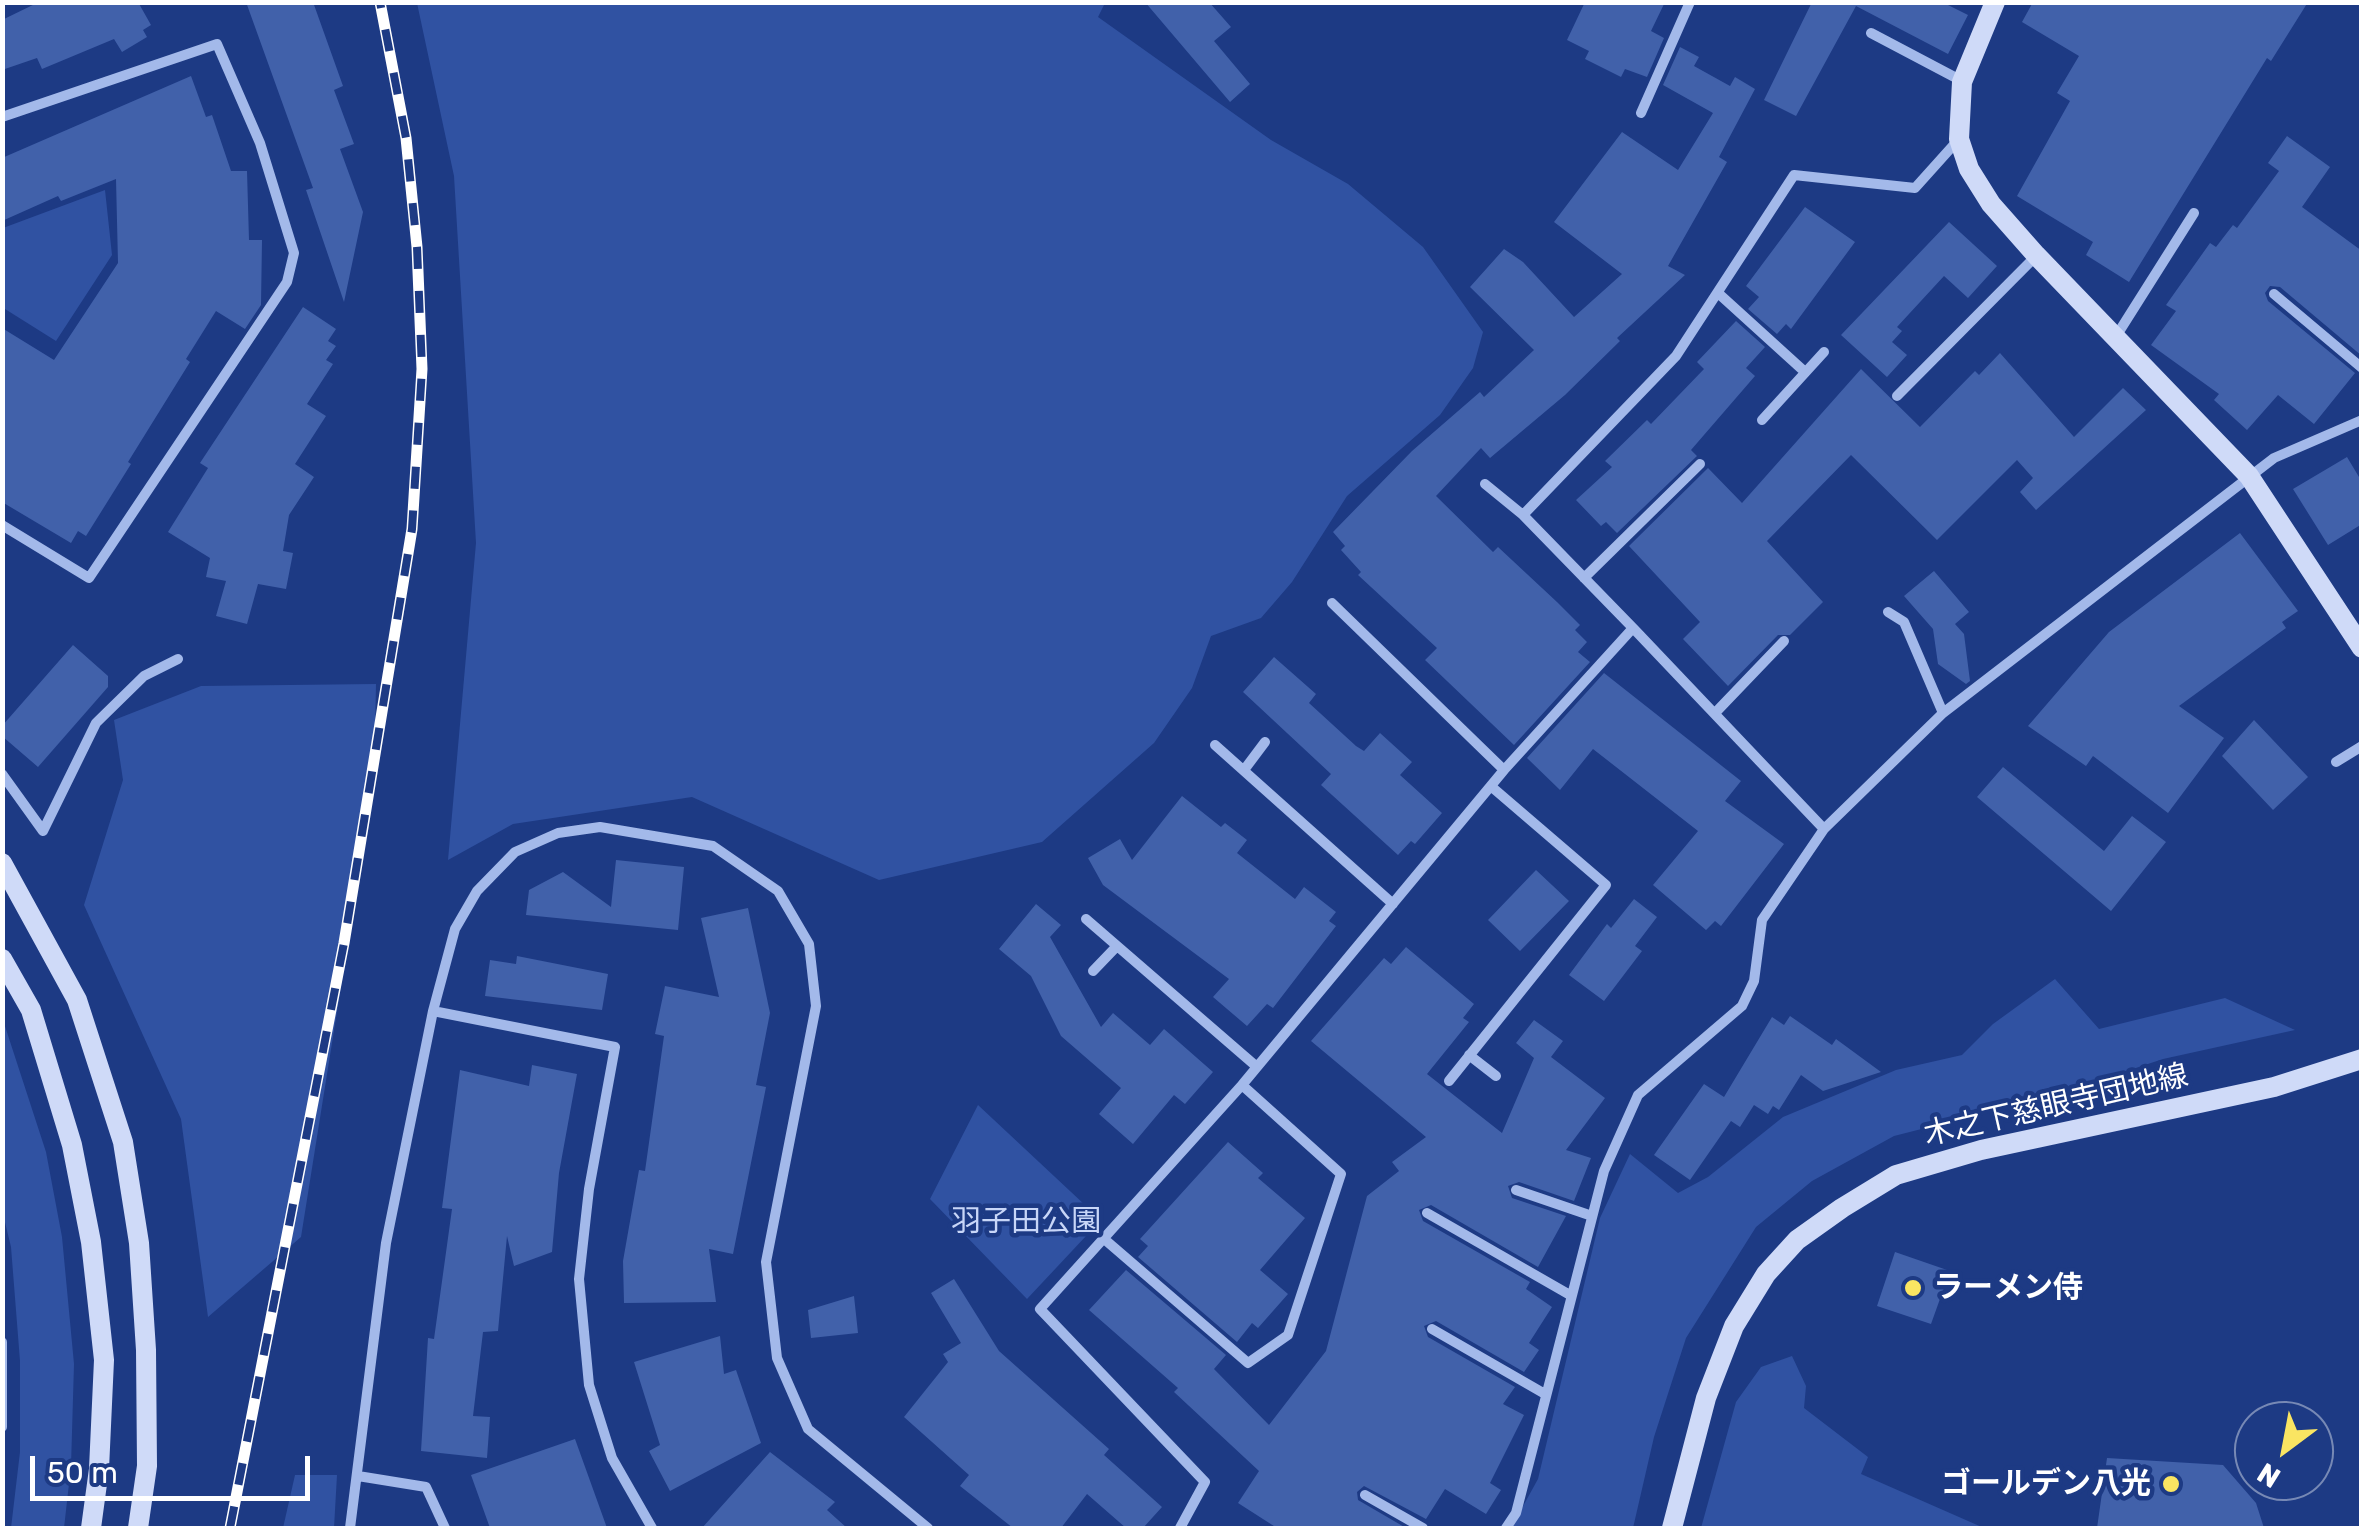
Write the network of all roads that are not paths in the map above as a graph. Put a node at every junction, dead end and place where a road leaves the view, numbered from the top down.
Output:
1 (1690, 2) edge
2 (1995, 2) edge
3 (1871, 34) dead end
4 (1962, 82) junction
5 (1641, 113) dead end
6 (2, 117) edge
7 (1959, 139) junction
8 (2194, 214) dead end
9 (2036, 255) junction
10 (1718, 293) junction
11 (2274, 294) dead end
12 (2115, 339) junction
13 (1824, 352) dead end
14 (2362, 368) edge
15 (1806, 372) junction
16 (1897, 396) dead end
17 (1762, 420) dead end
18 (2362, 420) edge
19 (1700, 464) dead end
20 (2250, 476) junction
21 (1485, 484) dead end
22 (1523, 514) junction
23 (2, 525) edge
24 (1584, 578) junction
25 (1332, 602) dead end
26 (1888, 612) dead end
27 (1632, 628) junction
28 (1784, 641) dead end
29 (2362, 648) edge
30 (178, 659) dead end
31 (1716, 712) junction
32 (1944, 713) junction
33 (1265, 742) dead end
34 (1216, 744) dead end
35 (2362, 746) edge
36 (2336, 762) dead end
37 (1244, 770) junction
38 (1504, 770) junction
39 (2, 774) edge
40 (1492, 788) junction
41 (1824, 829) junction
42 (2, 863) edge
43 (1392, 904) junction
44 (1086, 919) dead end
45 (1117, 946) junction
46 (2, 958) edge
47 (1093, 971) dead end
48 (433, 1011) junction
49 (1469, 1055) junction
50 (2362, 1059) edge
51 (1257, 1067) junction
52 (1496, 1076) dead end
53 (1449, 1080) dead end
54 (1242, 1085) junction
55 (1516, 1190) dead end
56 (1427, 1214) dead end
57 (1592, 1216) junction
58 (1103, 1238) junction
59 (1570, 1295) junction
60 (1432, 1329) dead end
61 (2, 1342) edge
62 (1546, 1394) junction
63 (2, 1427) edge
64 (358, 1476) junction
65 (1366, 1494) dead end
66 (1185, 1527) edge
67 (91, 1528) edge
68 (138, 1528) edge
69 (350, 1528) edge
70 (446, 1528) edge
71 (652, 1528) edge
72 (928, 1528) edge
73 (1422, 1528) edge
74 (1506, 1528) edge
75 (1672, 1528) edge

1 - 5 street
2 - 4 street
3 - 4 street
4 - 7 street
6 - 23 street
7 - 9 street
7 - 10 street
8 - 12 street
9 - 12 street
9 - 16 street
10 - 15 street
10 - 22 street
11 - 14 street
12 - 20 street
13 - 15 street
15 - 17 street
18 - 20 street
19 - 24 street
20 - 29 street
20 - 32 street
21 - 22 street
22 - 24 street
24 - 27 street
25 - 38 street
26 - 32 street
27 - 31 street
27 - 38 street
28 - 31 street
30 - 39 street
31 - 41 street
32 - 41 street
33 - 37 street
34 - 37 street
35 - 36 street
37 - 43 street
38 - 40 street
40 - 43 street
40 - 49 street
41 - 57 street
42 - 68 street
43 - 51 street
44 - 45 street
45 - 47 street
45 - 51 street
46 - 67 street
48 - 64 street
48 - 71 street
48 - 72 street
49 - 52 street
49 - 53 street
50 - 75 street, 木之下慈眼寺団地線
51 - 54 street
54 - 58 street
54 - 58 street
55 - 57 street
56 - 59 street
57 - 59 street
58 - 66 street
59 - 62 street
60 - 62 street
61 - 63 street
62 - 74 street
64 - 69 street
64 - 70 street
65 - 73 street

